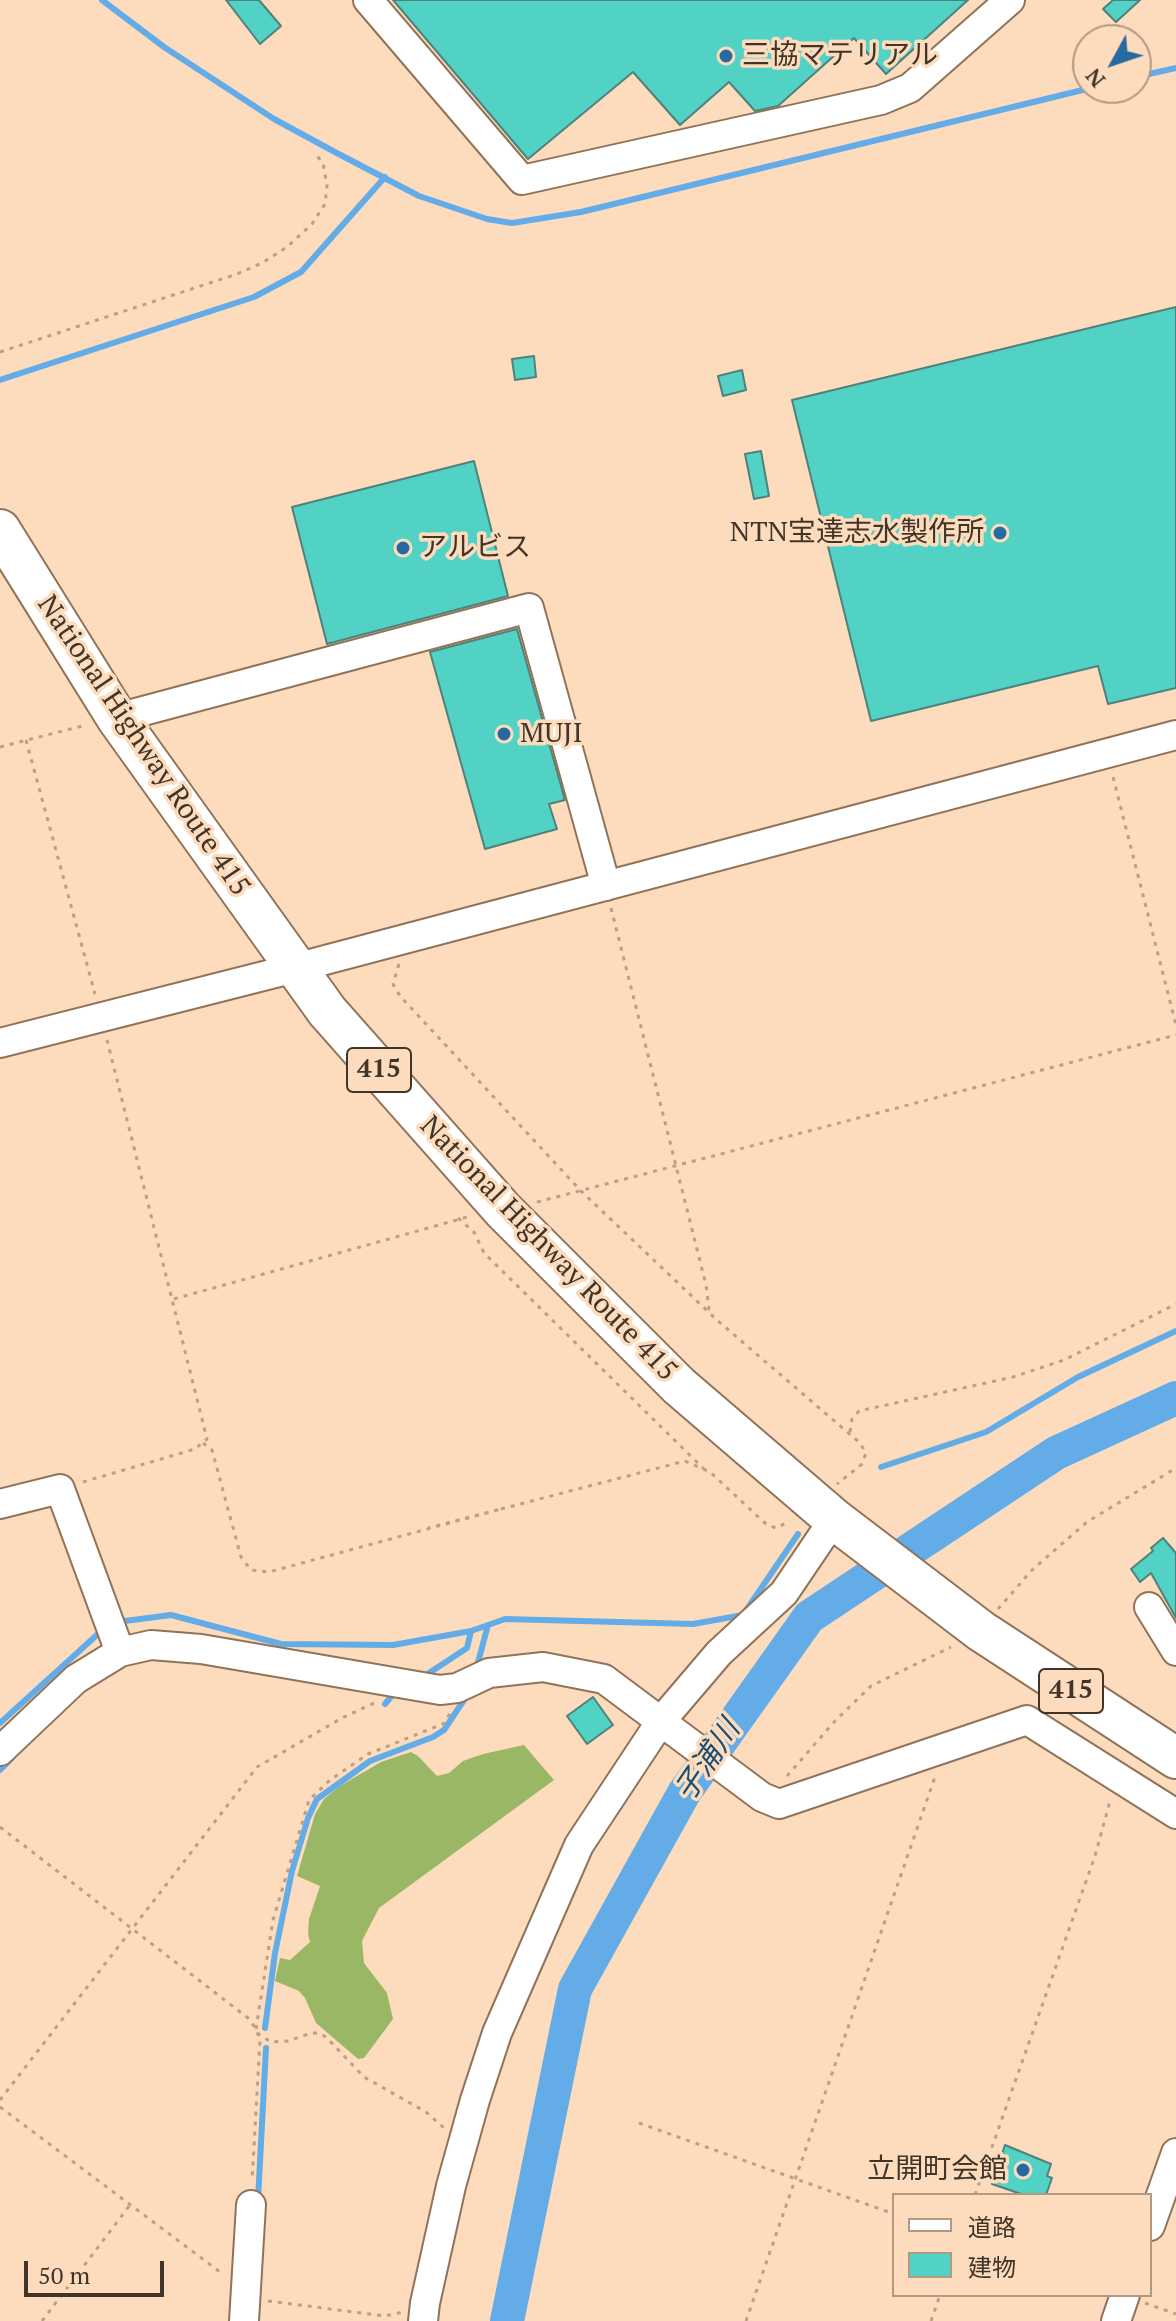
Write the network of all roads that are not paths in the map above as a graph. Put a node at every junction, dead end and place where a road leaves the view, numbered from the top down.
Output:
1 (368, 0) edge
2 (1010, 0) edge
3 (0, 530) edge
4 (117, 718) junction
5 (1176, 735) edge
6 (606, 886) junction
7 (295, 968) junction
8 (0, 1043) edge
9 (0, 1504) edge
10 (837, 1514) junction
11 (1149, 1607) dead end
12 (1176, 1651) edge
13 (120, 1652) junction
14 (665, 1723) junction
15 (0, 1751) edge
16 (1176, 1758) edge
17 (1176, 1814) edge
18 (1176, 2153) edge
19 (251, 2205) road end
20 (1152, 2220) edge
21 (1125, 2297) edge
22 (424, 2312) edge
23 (244, 2321) edge
24 (1116, 2321) edge

1 - 2 street
3 - 4 highway, National Highway Route 415 / 415
4 - 6 street
4 - 7 highway, National Highway Route 415 / 415
5 - 6 street
6 - 7 street
7 - 8 street
7 - 10 highway, National Highway Route 415 / 415
9 - 13 street
10 - 14 street
10 - 16 highway, National Highway Route 415 / 415
11 - 12 street
13 - 14 street
13 - 15 street
14 - 17 street
14 - 22 street
18 - 20 street
19 - 23 street
21 - 24 street

